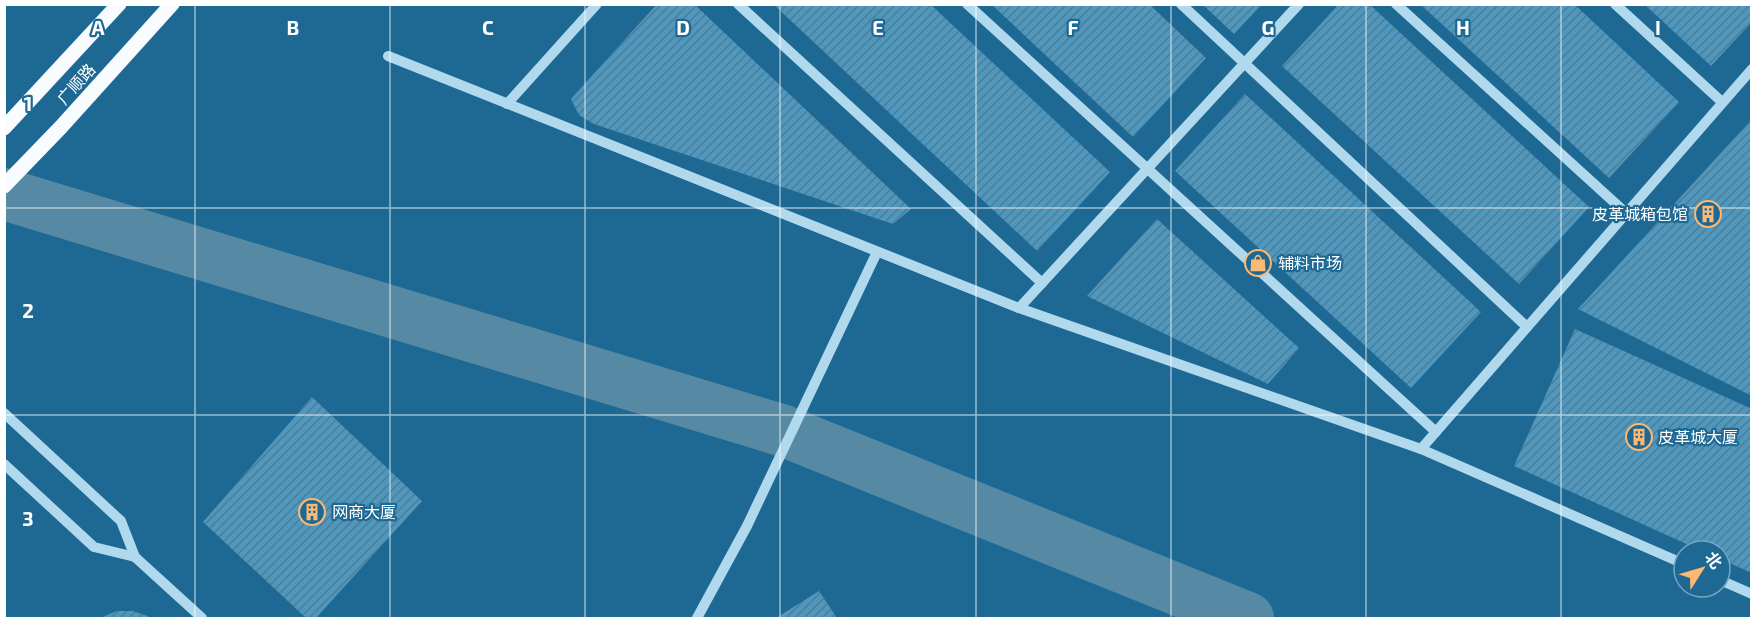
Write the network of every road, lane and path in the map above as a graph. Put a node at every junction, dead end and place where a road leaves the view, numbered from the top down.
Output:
1 (119, 4) edge
2 (172, 4) edge
3 (597, 4) edge
4 (738, 4) edge
5 (967, 4) edge
6 (1181, 4) edge
7 (1299, 4) edge
8 (1396, 4) edge
9 (1615, 4) edge
10 (388, 57) dead end
11 (1244, 64) junction
12 (1752, 69) edge
13 (1722, 102) junction
14 (507, 104) junction
15 (4, 128) edge
16 (1147, 169) junction
17 (4, 186) edge
18 (1626, 213) junction
19 (877, 252) junction
20 (1042, 283) junction
21 (1019, 308) junction
22 (1527, 327) junction
23 (4, 413) edge
24 (1436, 432) junction
25 (1421, 449) junction
26 (4, 464) edge
27 (135, 557) junction
28 (1672, 559) edge
29 (1732, 585) edge
30 (1752, 594) edge
31 (202, 618) edge
32 (697, 618) edge

1 - 15 main road, 广顺路
2 - 17 main road, 广顺路
3 - 14 lane
4 - 20 lane
5 - 16 lane
6 - 11 lane
7 - 11 lane
8 - 18 lane
9 - 13 lane
10 - 14 lane
11 - 16 lane
11 - 22 lane
12 - 13 lane
13 - 18 lane
14 - 19 lane
16 - 20 lane
16 - 24 lane
18 - 22 lane
19 - 21 lane
19 - 32 lane
20 - 21 lane
21 - 25 lane
22 - 24 lane
23 - 27 lane
24 - 25 lane
25 - 28 lane
26 - 27 lane
27 - 31 lane
29 - 30 lane

